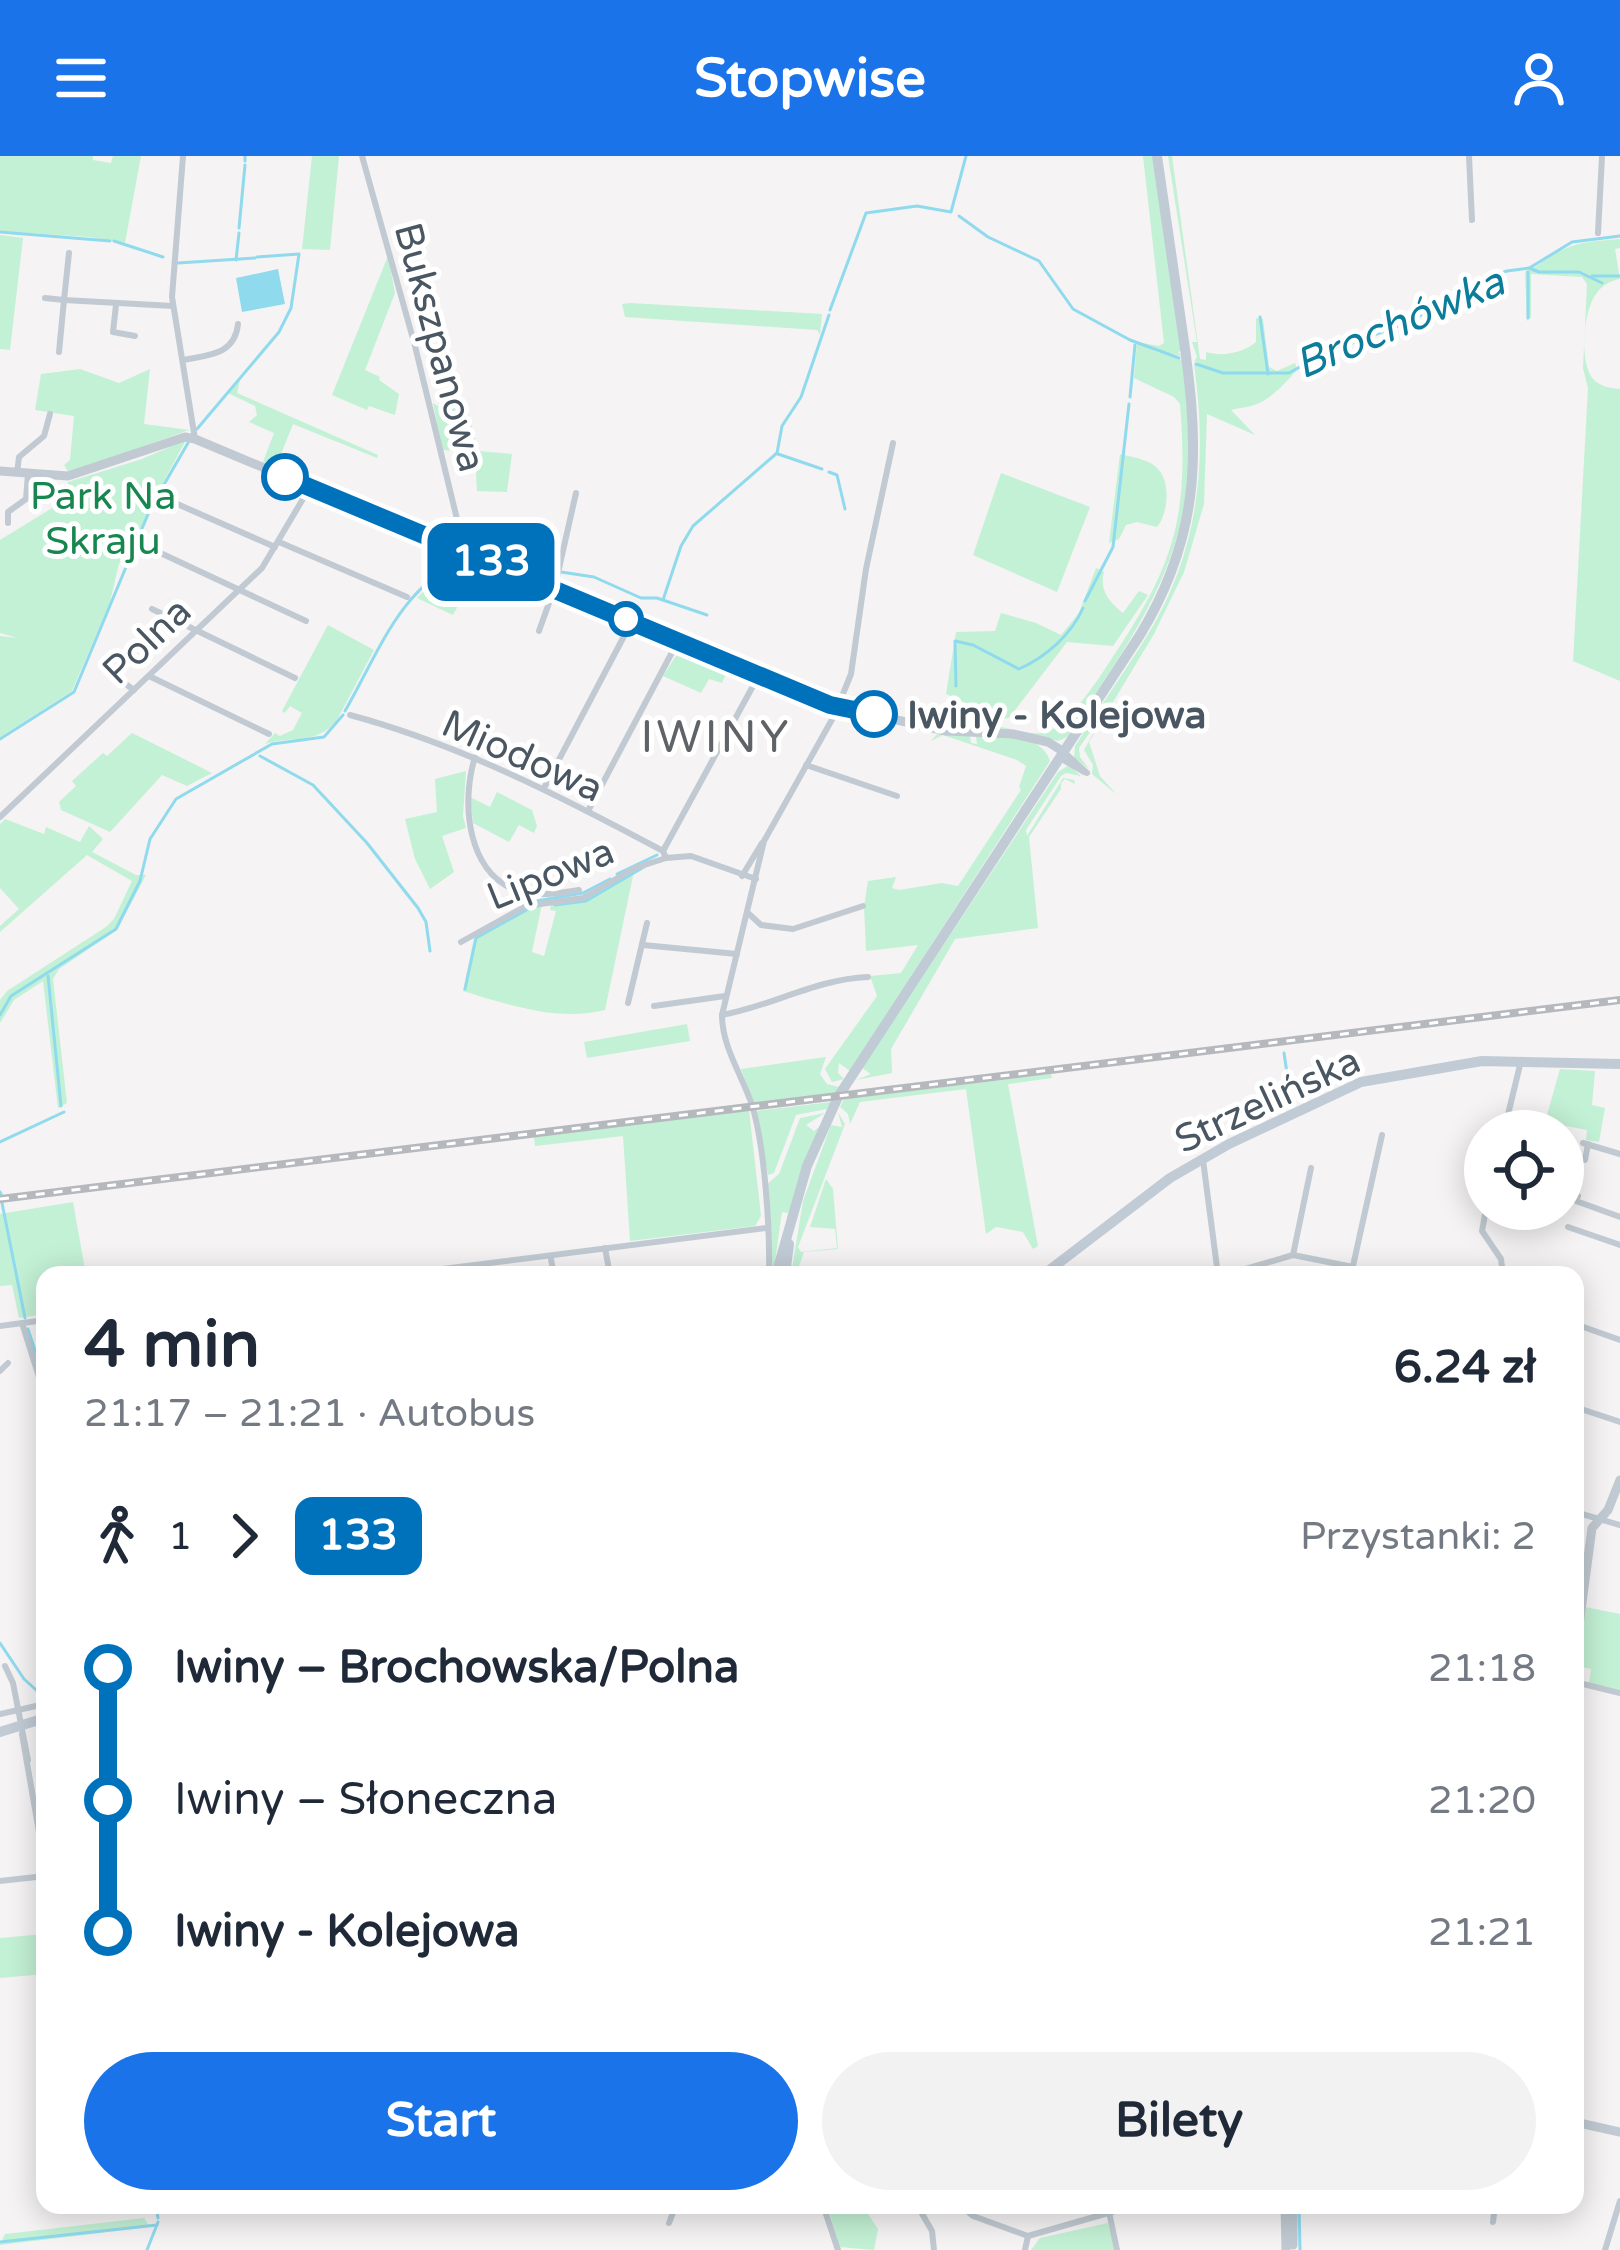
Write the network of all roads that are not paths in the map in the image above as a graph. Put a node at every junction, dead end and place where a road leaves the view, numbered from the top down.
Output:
1 (183, 156) edge
2 (362, 156) edge
3 (1157, 156) edge
4 (1468, 156) edge
5 (1602, 156) edge
6 (1472, 220) dead end
7 (1598, 233) dead end
8 (69, 253) dead end
9 (45, 298) dead end
10 (64, 300) junction
11 (116, 304) junction
12 (173, 305) junction
13 (238, 324) dead end
14 (135, 336) dead end
15 (59, 352) dead end
16 (183, 363) junction
17 (50, 414) dead end
18 (191, 434) junction
19 (893, 443) dead end
20 (0, 471) edge
21 (23, 473) junction
22 (310, 487) junction
23 (576, 493) dead end
24 (176, 503) dead end
25 (8, 523) dead end
26 (277, 544) junction
27 (154, 550) dead end
28 (465, 552) junction
29 (554, 589) junction
30 (239, 590) junction
31 (407, 597) dead end
32 (152, 609) dead end
33 (306, 621) dead end
34 (632, 621) junction
35 (196, 630) junction
36 (539, 631) dead end
37 (678, 641) junction
38 (118, 659) dead end
39 (759, 675) junction
40 (149, 676) junction
41 (295, 678) dead end
42 (134, 690) junction
43 (839, 706) junction
44 (350, 715) dead end
45 (269, 734) dead end
46 (1062, 755) junction
47 (475, 757) junction
48 (806, 765) junction
49 (544, 788) junction
50 (896, 796) dead end
51 (588, 811) junction
52 (1, 813) edge
53 (764, 841) junction
54 (664, 856) junction
55 (742, 876) junction
56 (756, 879) junction
57 (579, 890) dead end
58 (863, 906) dead end
59 (748, 913) junction
60 (647, 923) dead end
61 (461, 942) dead end
62 (643, 945) junction
63 (737, 954) junction
64 (868, 977) dead end
65 (725, 996) junction
66 (628, 1003) dead end
67 (655, 1006) dead end
68 (722, 1015) junction
69 (1521, 1060) junction
70 (1620, 1064) edge
71 (1509, 1110) edge
72 (1382, 1135) dead end
73 (1620, 1154) edge
74 (1203, 1158) junction
75 (1585, 1160) dead end
76 (1311, 1168) dead end
77 (1584, 1201) edge
78 (1620, 1216) edge
79 (766, 1228) junction
80 (1482, 1230) edge
81 (1577, 1230) edge
82 (1620, 1245) edge
83 (605, 1248) junction
84 (1293, 1255) junction
85 (551, 1259) dead end
86 (470, 1266) edge
87 (552, 1266) edge
88 (608, 1266) edge
89 (775, 1266) edge
90 (779, 1266) edge
91 (1056, 1266) edge
92 (1220, 1266) edge
93 (1253, 1266) edge
94 (1334, 1266) edge
95 (1353, 1266) edge
96 (1502, 1266) edge
97 (36, 1321) edge
98 (22, 1323) junction
99 (0, 1326) edge
100 (1584, 1327) edge
101 (1620, 1340) edge
102 (8, 1363) dead end
103 (36, 1367) edge
104 (0, 1371) edge
105 (1584, 1410) edge
106 (1620, 1422) edge
107 (1620, 1480) edge
108 (1584, 1515) edge
109 (1599, 1520) junction
110 (1620, 1526) edge
111 (1584, 1583) edge
112 (4, 1666) dead end
113 (1584, 1684) edge
114 (1620, 1693) edge
115 (36, 1706) edge
116 (15, 1709) junction
117 (0, 1714) edge
118 (36, 1722) edge
119 (21, 1730) junction
120 (0, 1732) edge
121 (36, 1811) edge
122 (36, 1877) edge
123 (0, 1881) edge
124 (1584, 2124) edge
125 (1620, 2132) edge
126 (1620, 2201) edge
127 (672, 2214) edge
128 (826, 2214) edge
129 (922, 2214) edge
130 (971, 2214) edge
131 (1102, 2214) edge
132 (1109, 2214) edge
133 (1289, 2214) edge
134 (1493, 2214) edge
135 (1492, 2222) dead end
136 (669, 2223) dead end
137 (1028, 2236) junction
138 (838, 2250) edge
139 (934, 2250) edge
140 (1025, 2250) edge
141 (1118, 2250) edge
142 (1290, 2250) edge
143 (1605, 2250) edge

1 - 12 street
2 - 28 street, Bukszpanowa
3 - 46 main road
4 - 6 street
5 - 7 street
8 - 10 street
9 - 10 street
10 - 11 street
10 - 15 street
11 - 12 street
11 - 14 street
12 - 16 street
13 - 16 street
16 - 18 street
17 - 21 street
18 - 21 street
18 - 22 street
19 - 43 street
20 - 21 street
21 - 25 street
22 - 26 street, Polna
22 - 28 street
23 - 29 street
24 - 26 street
26 - 30 street, Polna
26 - 31 street
27 - 30 street
28 - 29 street
29 - 34 street
29 - 36 street
30 - 33 street
30 - 35 street, Polna
32 - 35 street
34 - 37 street
34 - 49 street
35 - 40 street, Polna
35 - 41 street
37 - 39 street
37 - 51 street
38 - 42 street
39 - 43 street
39 - 54 street
40 - 42 street, Polna
40 - 45 street
42 - 52 street, Polna
43 - 46 street
43 - 48 street
44 - 47 street, Miodowa
46 - 90 main road
47 - 49 street, Miodowa
47 - 57 street
48 - 50 street
48 - 53 street
49 - 51 street, Miodowa
51 - 54 street, Miodowa
53 - 55 street
53 - 56 street
54 - 55 street, Miodowa
54 - 61 street, Lipowa
55 - 56 street, Miodowa
56 - 59 street
58 - 59 street
59 - 63 street
60 - 62 street
62 - 63 street
62 - 66 street
63 - 65 street
64 - 68 street
65 - 67 street
65 - 68 street
68 - 79 street
69 - 70 main road, Strzelińska
69 - 71 street
69 - 74 main road, Strzelińska
72 - 95 street
73 - 75 street
74 - 91 main road, Strzelińska
74 - 92 street
76 - 84 street
77 - 78 street
79 - 83 street
79 - 89 street
80 - 96 street
81 - 82 street
83 - 86 street
83 - 88 street
84 - 93 street
84 - 94 street
85 - 87 street
97 - 98 street
98 - 99 street
98 - 103 street
100 - 101 street
102 - 104 street
105 - 106 street
107 - 109 street
108 - 109 street
109 - 110 street
109 - 111 street
112 - 116 street
113 - 114 street
115 - 116 street
116 - 117 street
116 - 119 street
118 - 119 main road
119 - 120 main road
119 - 121 street
122 - 123 street
124 - 125 street
126 - 143 street
127 - 136 street
128 - 138 street
129 - 139 street
130 - 137 street
131 - 137 street
132 - 141 street
133 - 142 street
134 - 135 street
137 - 140 street

